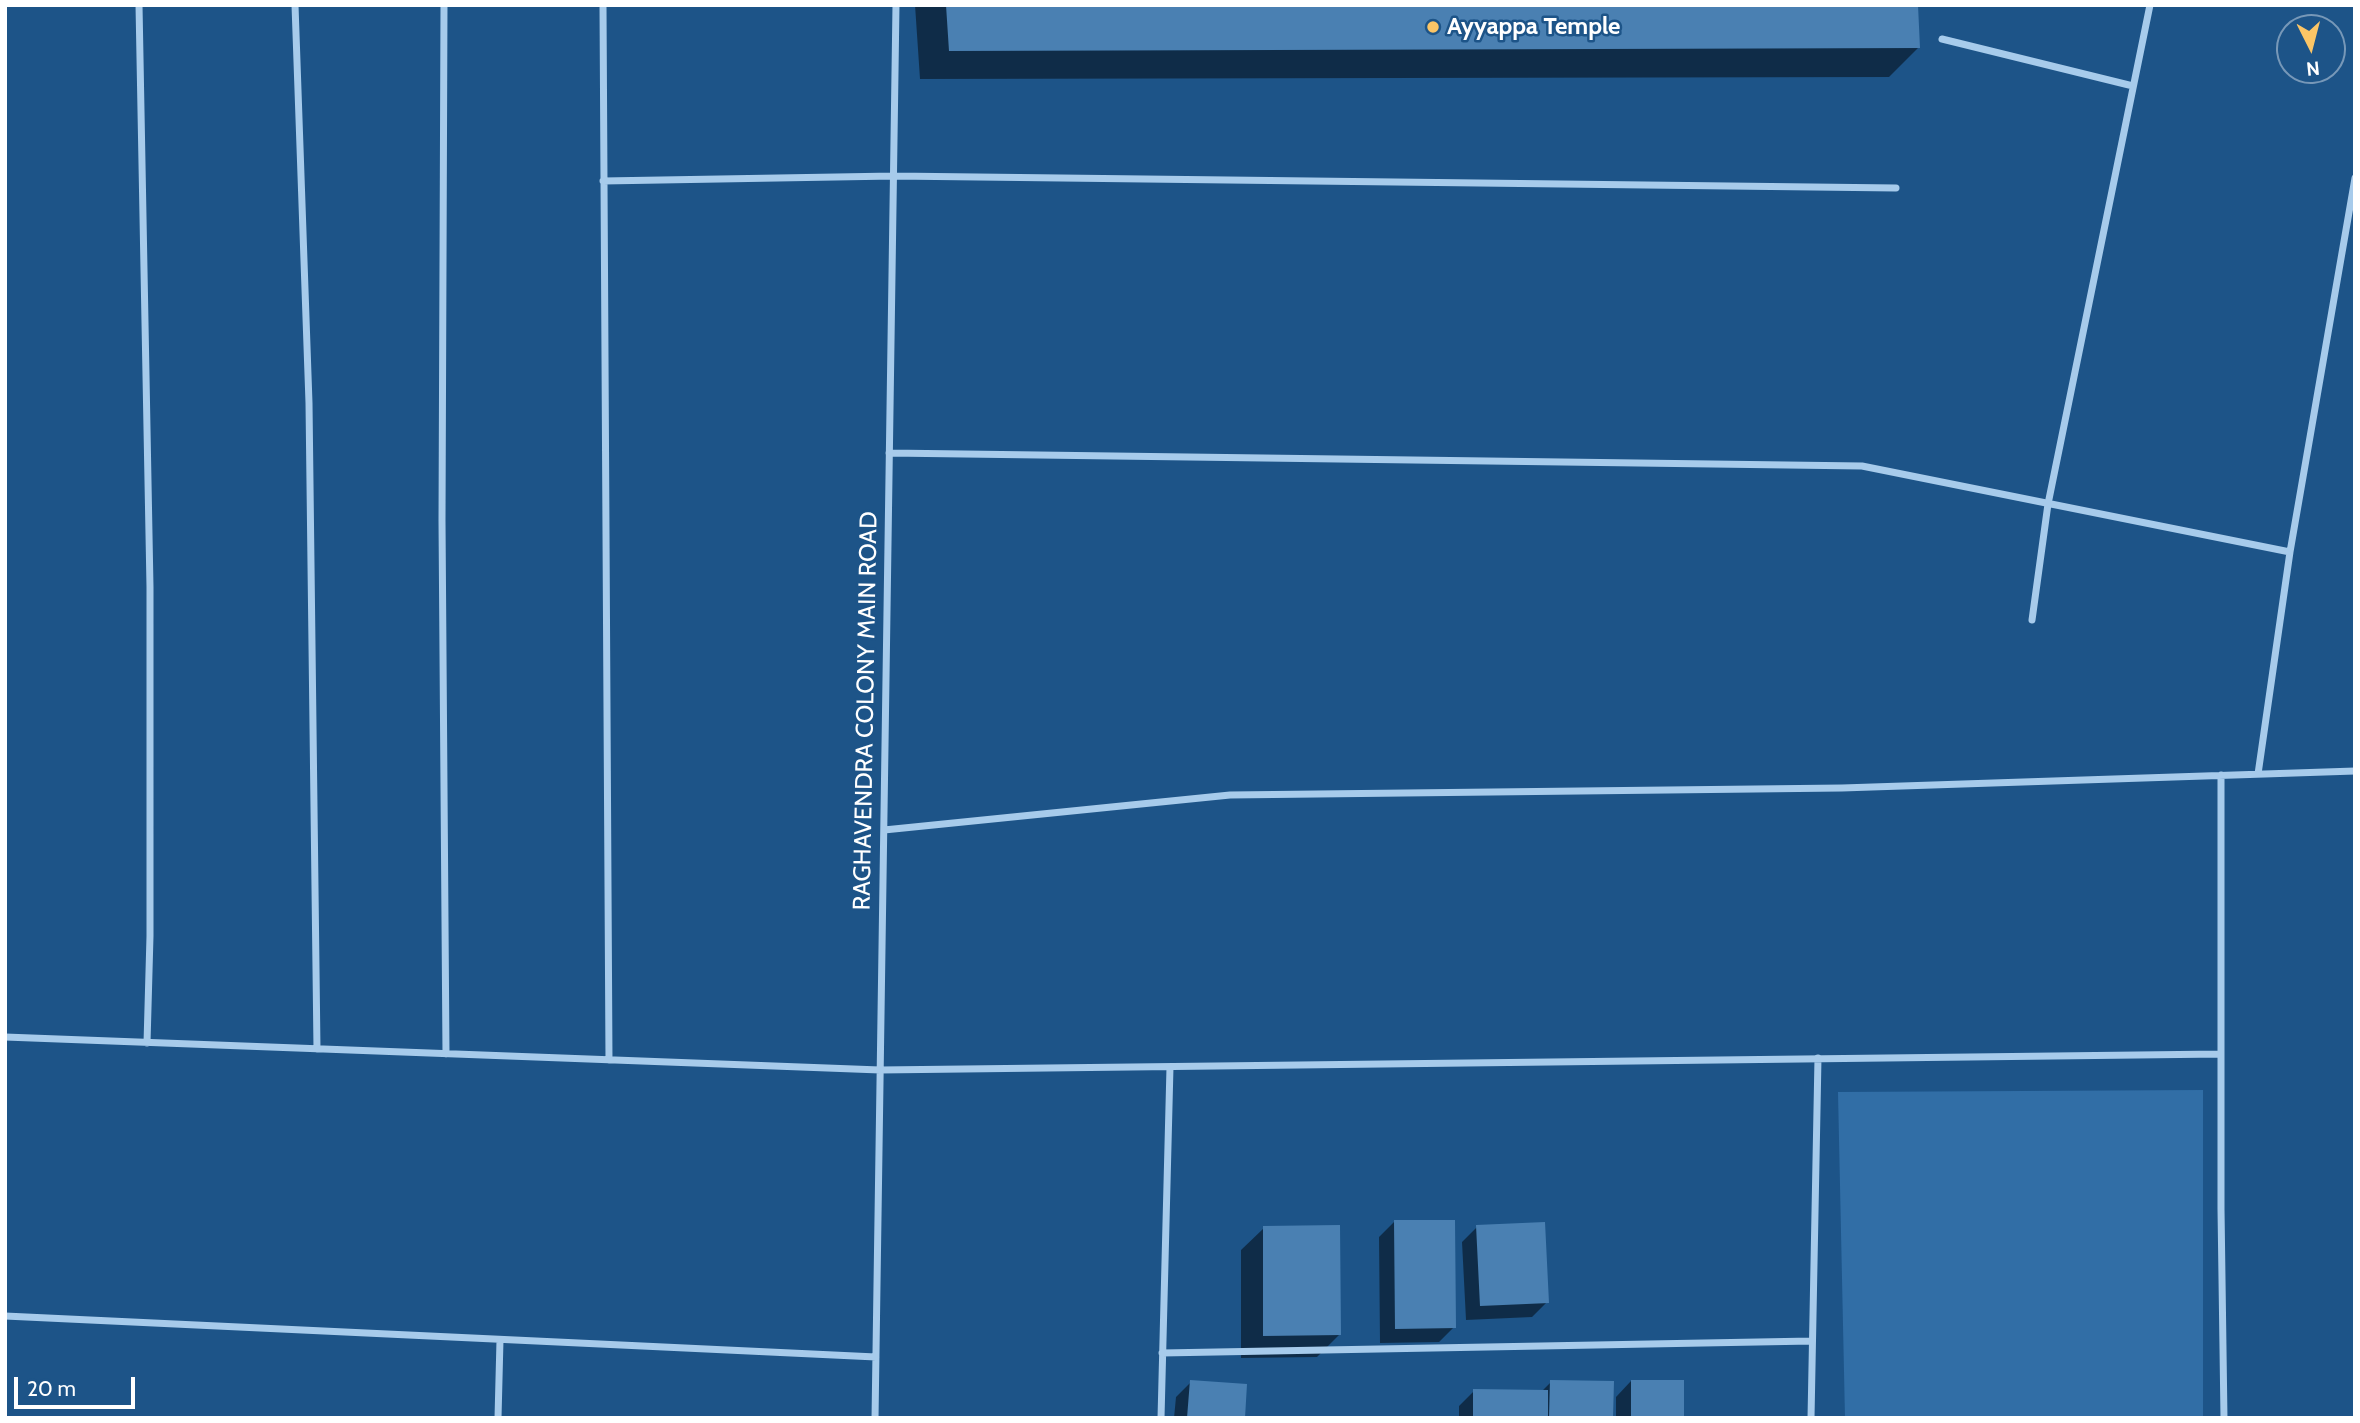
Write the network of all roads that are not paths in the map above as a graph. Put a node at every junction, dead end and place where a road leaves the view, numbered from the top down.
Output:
1 (139, 5) edge
2 (295, 5) edge
3 (444, 5) edge
4 (603, 5) edge
5 (896, 5) edge
6 (2150, 5) edge
7 (1942, 38) dead end
8 (2133, 86) junction
9 (894, 176) junction
10 (2355, 178) edge
11 (603, 181) junction
12 (1896, 188) dead end
13 (889, 453) junction
14 (2048, 504) junction
15 (2290, 552) junction
16 (2032, 620) dead end
17 (2355, 771) edge
18 (2258, 774) junction
19 (2221, 775) junction
20 (884, 830) junction
21 (5, 1037) edge
22 (147, 1043) junction
23 (317, 1049) junction
24 (446, 1054) junction
25 (2221, 1054) junction
26 (1818, 1058) junction
27 (609, 1060) junction
28 (1170, 1067) junction
29 (880, 1070) junction
30 (5, 1316) edge
31 (500, 1340) junction
32 (1812, 1341) junction
33 (1163, 1353) junction
34 (876, 1357) junction
35 (498, 1418) edge
36 (875, 1418) edge
37 (1161, 1418) edge
38 (1811, 1418) edge
39 (2224, 1418) edge

1 - 22 street
2 - 23 street
3 - 24 street
4 - 11 street
5 - 9 street, RAGHAVENDRA COLONY MAIN ROAD
6 - 8 street
7 - 8 street
8 - 14 street
9 - 11 street
9 - 12 street
9 - 13 street, RAGHAVENDRA COLONY MAIN ROAD
10 - 15 street
11 - 27 street
13 - 14 street
13 - 20 street, RAGHAVENDRA COLONY MAIN ROAD
14 - 15 street
14 - 16 street
15 - 18 street
17 - 18 street
18 - 19 street
19 - 20 street
19 - 25 street
20 - 29 street, RAGHAVENDRA COLONY MAIN ROAD
21 - 22 street
22 - 23 street
23 - 24 street
24 - 27 street
25 - 26 street
25 - 39 street
26 - 28 street
26 - 32 street
27 - 29 street
28 - 29 street
28 - 33 street
29 - 34 street, RAGHAVENDRA COLONY MAIN ROAD
30 - 31 street
31 - 34 street
31 - 35 street
32 - 33 street
32 - 38 street
33 - 37 street
34 - 36 street, RAGHAVENDRA COLONY MAIN ROAD

